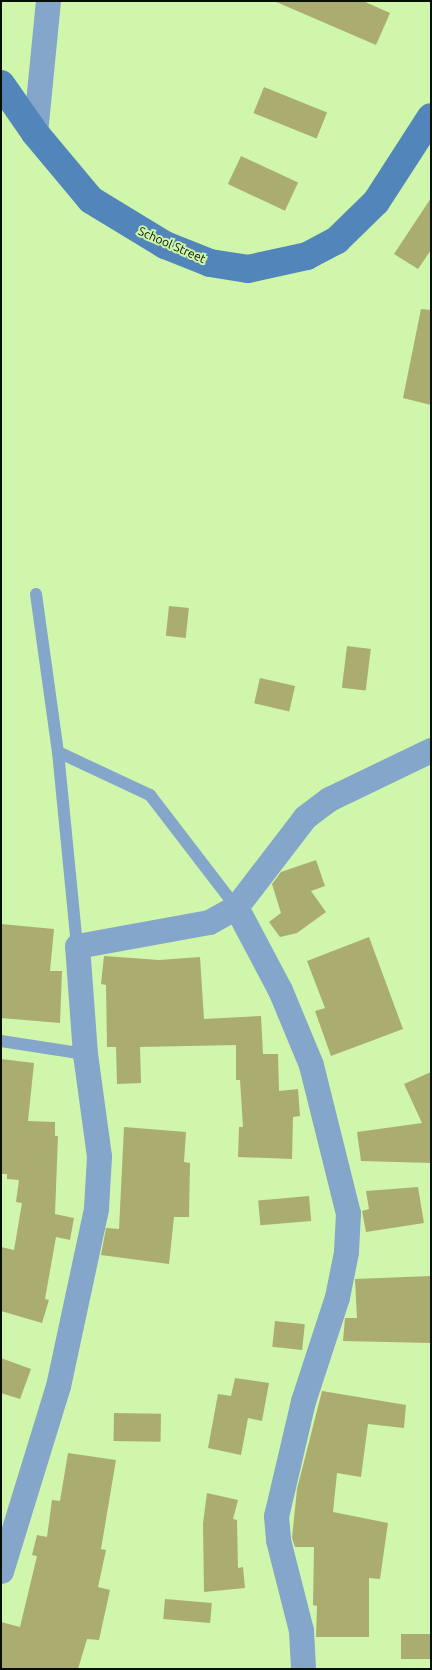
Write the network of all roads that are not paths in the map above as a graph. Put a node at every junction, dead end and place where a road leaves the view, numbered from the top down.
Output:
1 (48, 1) edge
2 (1, 84) edge
3 (431, 117) edge
4 (35, 133) junction
5 (36, 594) dead end
6 (431, 750) edge
7 (58, 752) junction
8 (236, 907) junction
9 (78, 946) junction
10 (1, 1041) edge
11 (85, 1054) junction
12 (1, 1571) edge
13 (303, 1669) edge

1 - 4 street
2 - 4 street, School Street
3 - 4 street, School Street
5 - 7 lane
6 - 8 street
7 - 8 lane
7 - 9 lane
8 - 9 street
8 - 13 street
9 - 11 street
10 - 11 lane
11 - 12 street

